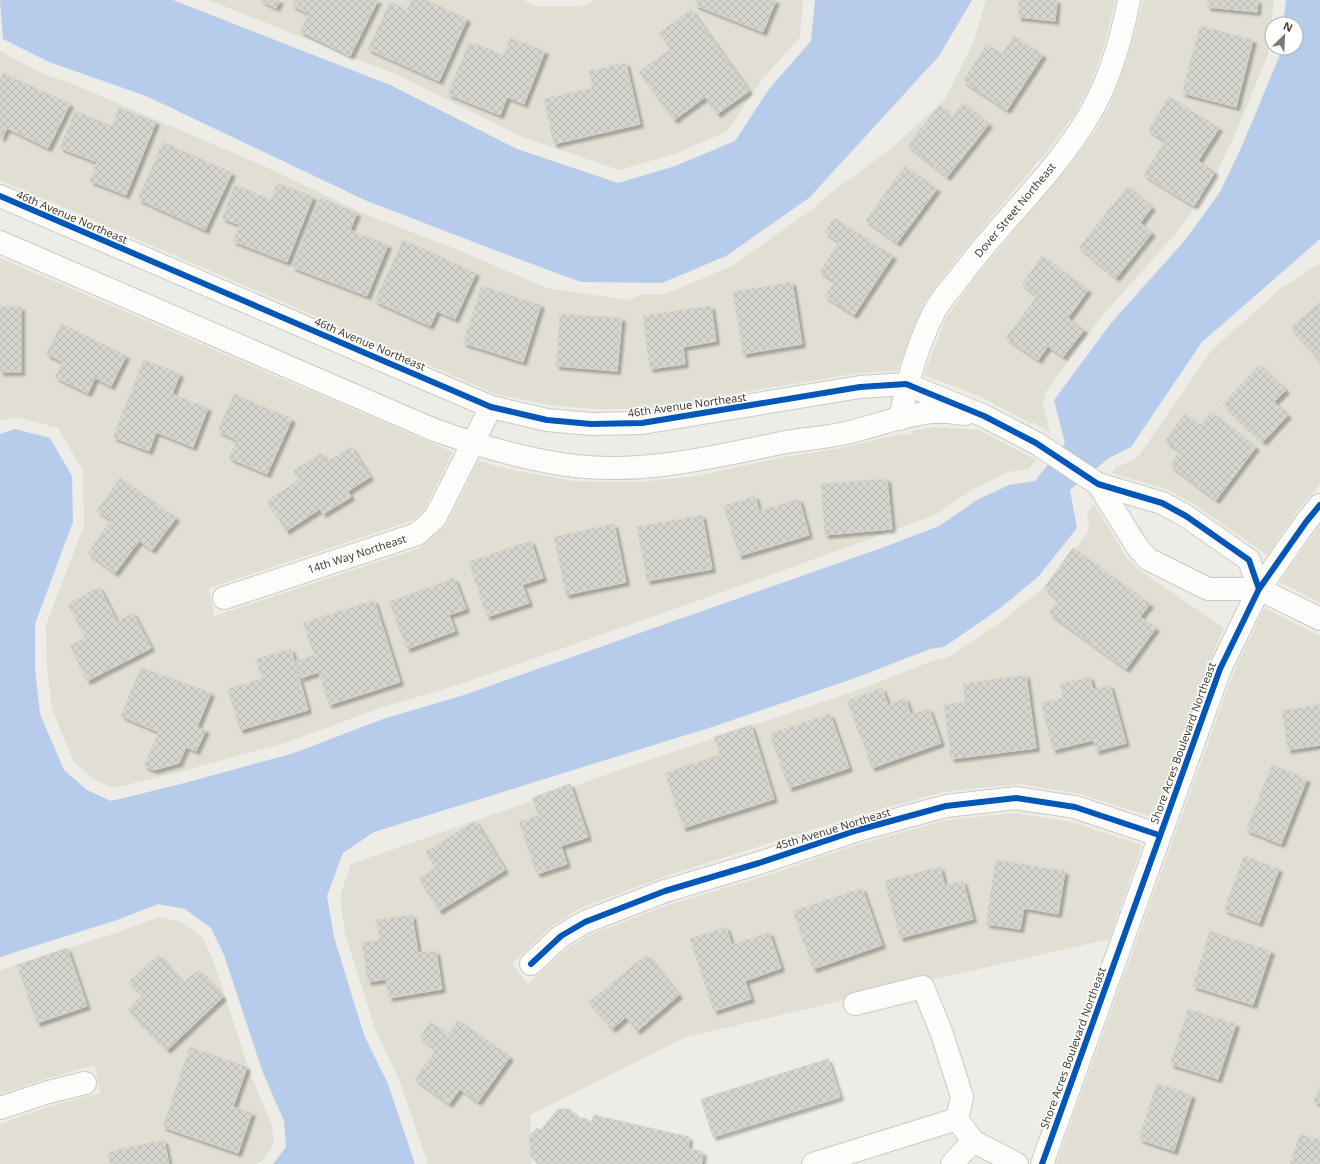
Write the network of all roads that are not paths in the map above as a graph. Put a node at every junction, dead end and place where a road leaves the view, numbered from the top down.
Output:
1 (1129, 0) edge
2 (0, 196) edge
3 (0, 242) edge
4 (906, 384) junction
5 (491, 407) junction
6 (984, 416) junction
7 (900, 419) junction
8 (471, 443) junction
9 (1098, 484) junction
10 (1320, 505) edge
11 (1259, 588) junction
12 (224, 598) dead end
13 (1320, 619) edge
14 (1159, 835) junction
15 (531, 964) dead end
16 (855, 1004) dead end
17 (84, 1083) dead end
18 (0, 1108) edge
19 (957, 1119) junction
20 (973, 1141) junction
21 (813, 1164) edge
22 (952, 1164) edge
23 (1017, 1164) edge
24 (1042, 1164) edge

1 - 4 street, Dover Street Northeast
2 - 5 street, 46th Avenue Northeast
3 - 8 street, 46th Avenue Northeast
4 - 5 street, 46th Avenue Northeast
4 - 6 street, 46th Avenue Northeast
4 - 7 street, Dover Street Northeast
5 - 8 street, 14th Way Northeast
6 - 7 street, 46th Avenue Northeast
6 - 9 street, 46th Avenue Northeast
7 - 8 street, 46th Avenue Northeast
8 - 12 street, 14th Way Northeast
9 - 11 street, 46th Avenue Northeast
9 - 11 street, 46th Avenue Northeast
10 - 11 street, Shore Acres Boulevard Northeast
11 - 13 street
11 - 14 street, Shore Acres Boulevard Northeast
14 - 15 street, 45th Avenue Northeast
14 - 24 street, Shore Acres Boulevard Northeast
16 - 19 street
17 - 18 street
19 - 20 street
19 - 21 street
20 - 22 street
20 - 23 street

